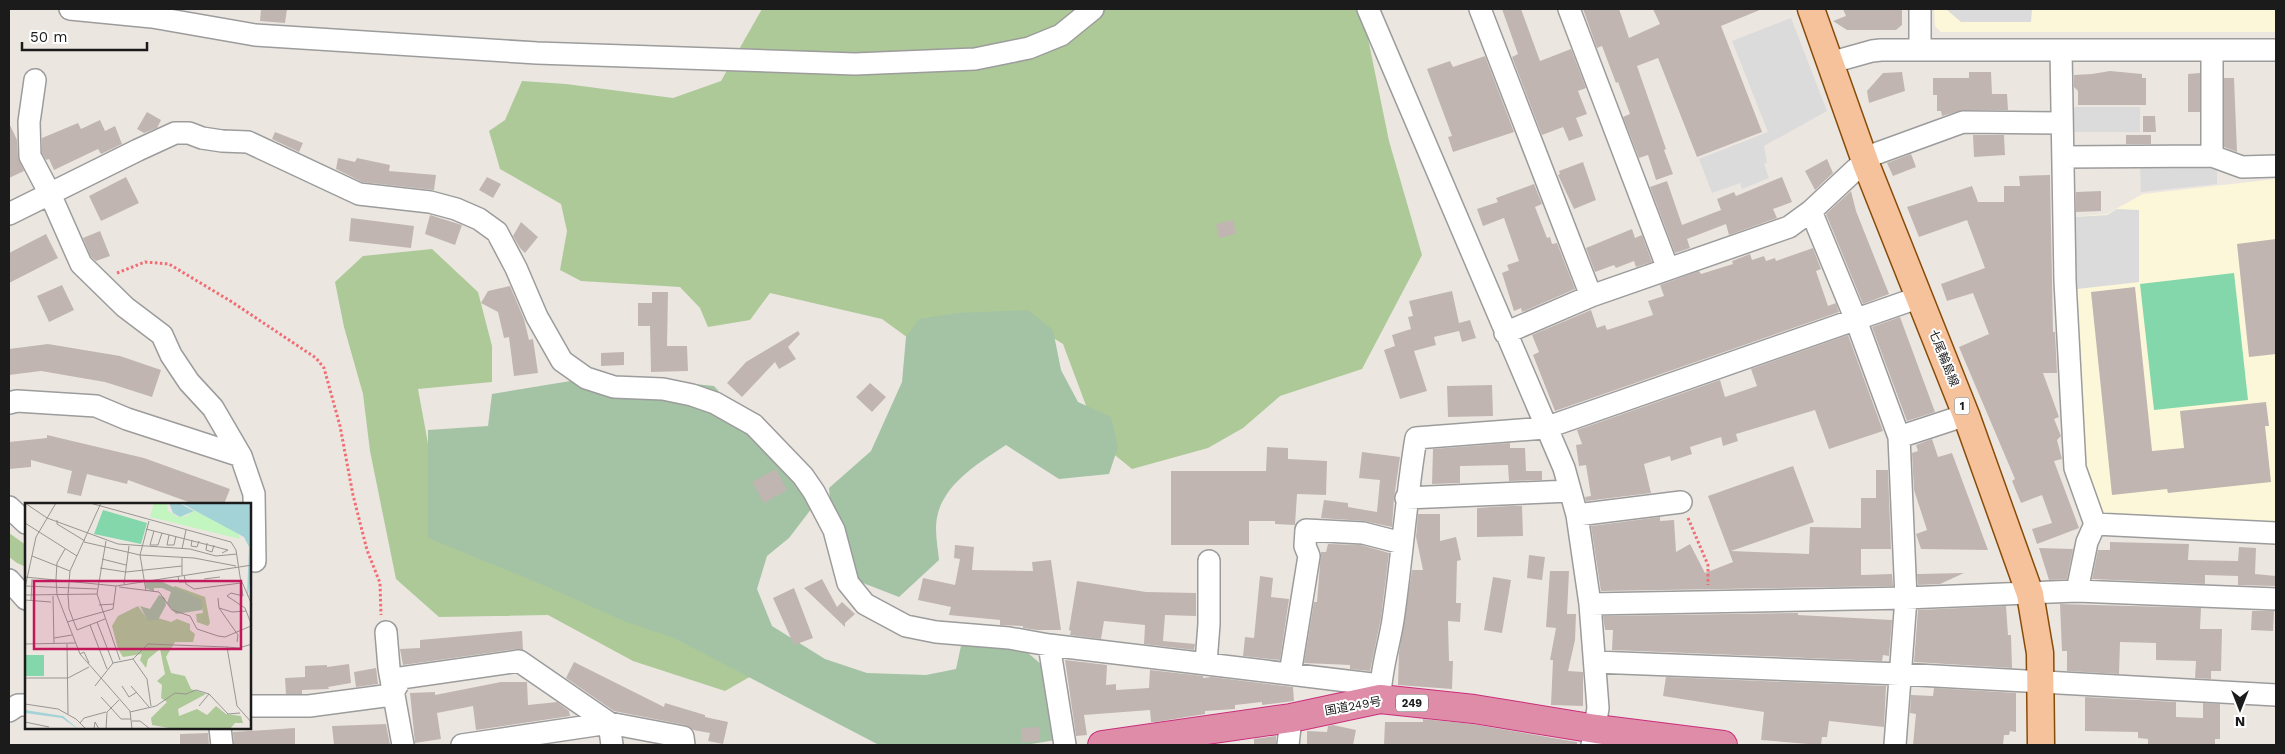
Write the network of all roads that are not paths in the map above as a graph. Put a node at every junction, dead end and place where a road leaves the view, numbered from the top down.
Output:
1 (70, 9) edge
2 (1093, 9) edge
3 (1368, 9) edge
4 (1480, 9) edge
5 (1570, 9) edge
6 (1811, 9) edge
7 (1920, 9) edge
8 (149, 13) edge
9 (1920, 50) junction
10 (2212, 50) junction
11 (2276, 50) edge
12 (2062, 51) junction
13 (1829, 63) junction
14 (35, 80) dead end
15 (2062, 123) junction
16 (2212, 156) junction
17 (2063, 157) junction
18 (1865, 161) junction
19 (2276, 166) edge
20 (50, 194) junction
21 (1811, 211) junction
22 (9, 214) edge
23 (1668, 269) junction
24 (1591, 296) junction
25 (1920, 297) junction
26 (1856, 320) junction
27 (1505, 333) junction
28 (9, 403) edge
29 (1966, 415) junction
30 (1545, 428) junction
31 (1900, 438) junction
32 (241, 456) junction
33 (1570, 491) junction
34 (1406, 498) junction
35 (1681, 502) road end
36 (9, 507) edge
37 (1577, 515) junction
38 (25, 522) edge
39 (2095, 524) junction
40 (2276, 533) edge
41 (1402, 544) junction
42 (255, 561) dead end
43 (1209, 561) dead end
44 (9, 580) edge
45 (2077, 591) junction
46 (2030, 594) junction
47 (1906, 598) junction
48 (25, 599) edge
49 (2276, 599) edge
50 (1590, 604) junction
51 (386, 632) road end
52 (1049, 645) junction
53 (1206, 662) junction
54 (1594, 662) junction
55 (1290, 674) junction
56 (1900, 674) junction
57 (2041, 683) junction
58 (394, 691) junction
59 (1380, 692) junction
60 (2276, 695) edge
61 (25, 705) edge
62 (251, 706) edge
63 (9, 711) edge
64 (1291, 718) junction
65 (609, 724) junction
66 (220, 729) edge
67 (1594, 737) edge
68 (222, 745) edge
69 (403, 745) edge
70 (462, 745) edge
71 (612, 745) edge
72 (684, 745) edge
73 (1065, 745) edge
74 (1102, 745) edge
75 (1288, 745) edge
76 (1723, 745) edge
77 (1895, 745) edge
78 (2041, 745) edge

1 - 8 street
2 - 8 street
3 - 27 street
4 - 24 street
5 - 23 street
6 - 13 main road, 七尾輪島線 / 1
7 - 9 street
9 - 12 street
9 - 13 street
10 - 11 street
10 - 12 street
10 - 16 street
12 - 15 street
13 - 18 main road, 七尾輪島線 / 1
14 - 20 street
15 - 17 street
15 - 18 street
16 - 17 street
16 - 19 street
17 - 39 street
18 - 21 street
18 - 25 main road, 七尾輪島線 / 1
20 - 22 street
20 - 32 street
20 - 52 street
21 - 23 street
21 - 26 street
23 - 24 street
24 - 27 street
25 - 26 street
25 - 29 main road, 七尾輪島線 / 1
26 - 30 street
26 - 31 street
27 - 30 street
28 - 32 street
29 - 31 street
29 - 46 main road, 七尾輪島線 / 1
30 - 33 street
30 - 34 street
31 - 47 street
32 - 42 street
33 - 34 street
33 - 37 street
34 - 41 street
35 - 37 street
36 - 38 street
37 - 50 street
39 - 40 street
39 - 45 street
41 - 55 street
41 - 59 street
43 - 53 street
44 - 48 street
45 - 46 street
45 - 49 street
46 - 47 street
46 - 57 main road, 七尾輪島線 / 1
47 - 50 street
47 - 56 street
50 - 54 street
51 - 58 street
52 - 53 street
52 - 73 street
53 - 55 street
54 - 56 street
54 - 67 street
55 - 59 street
56 - 57 street
56 - 77 street
57 - 60 street
57 - 78 main road, 七尾輪島線 / 1
58 - 62 street
58 - 65 street
58 - 69 street
59 - 64 highway, 国道249号 / 249
59 - 67 highway, 国道249号 / 249
61 - 63 street
64 - 74 highway, 国道249号 / 249
64 - 75 street
65 - 70 street
65 - 71 street
65 - 72 street
66 - 68 street
67 - 76 highway, 国道249号 / 249

